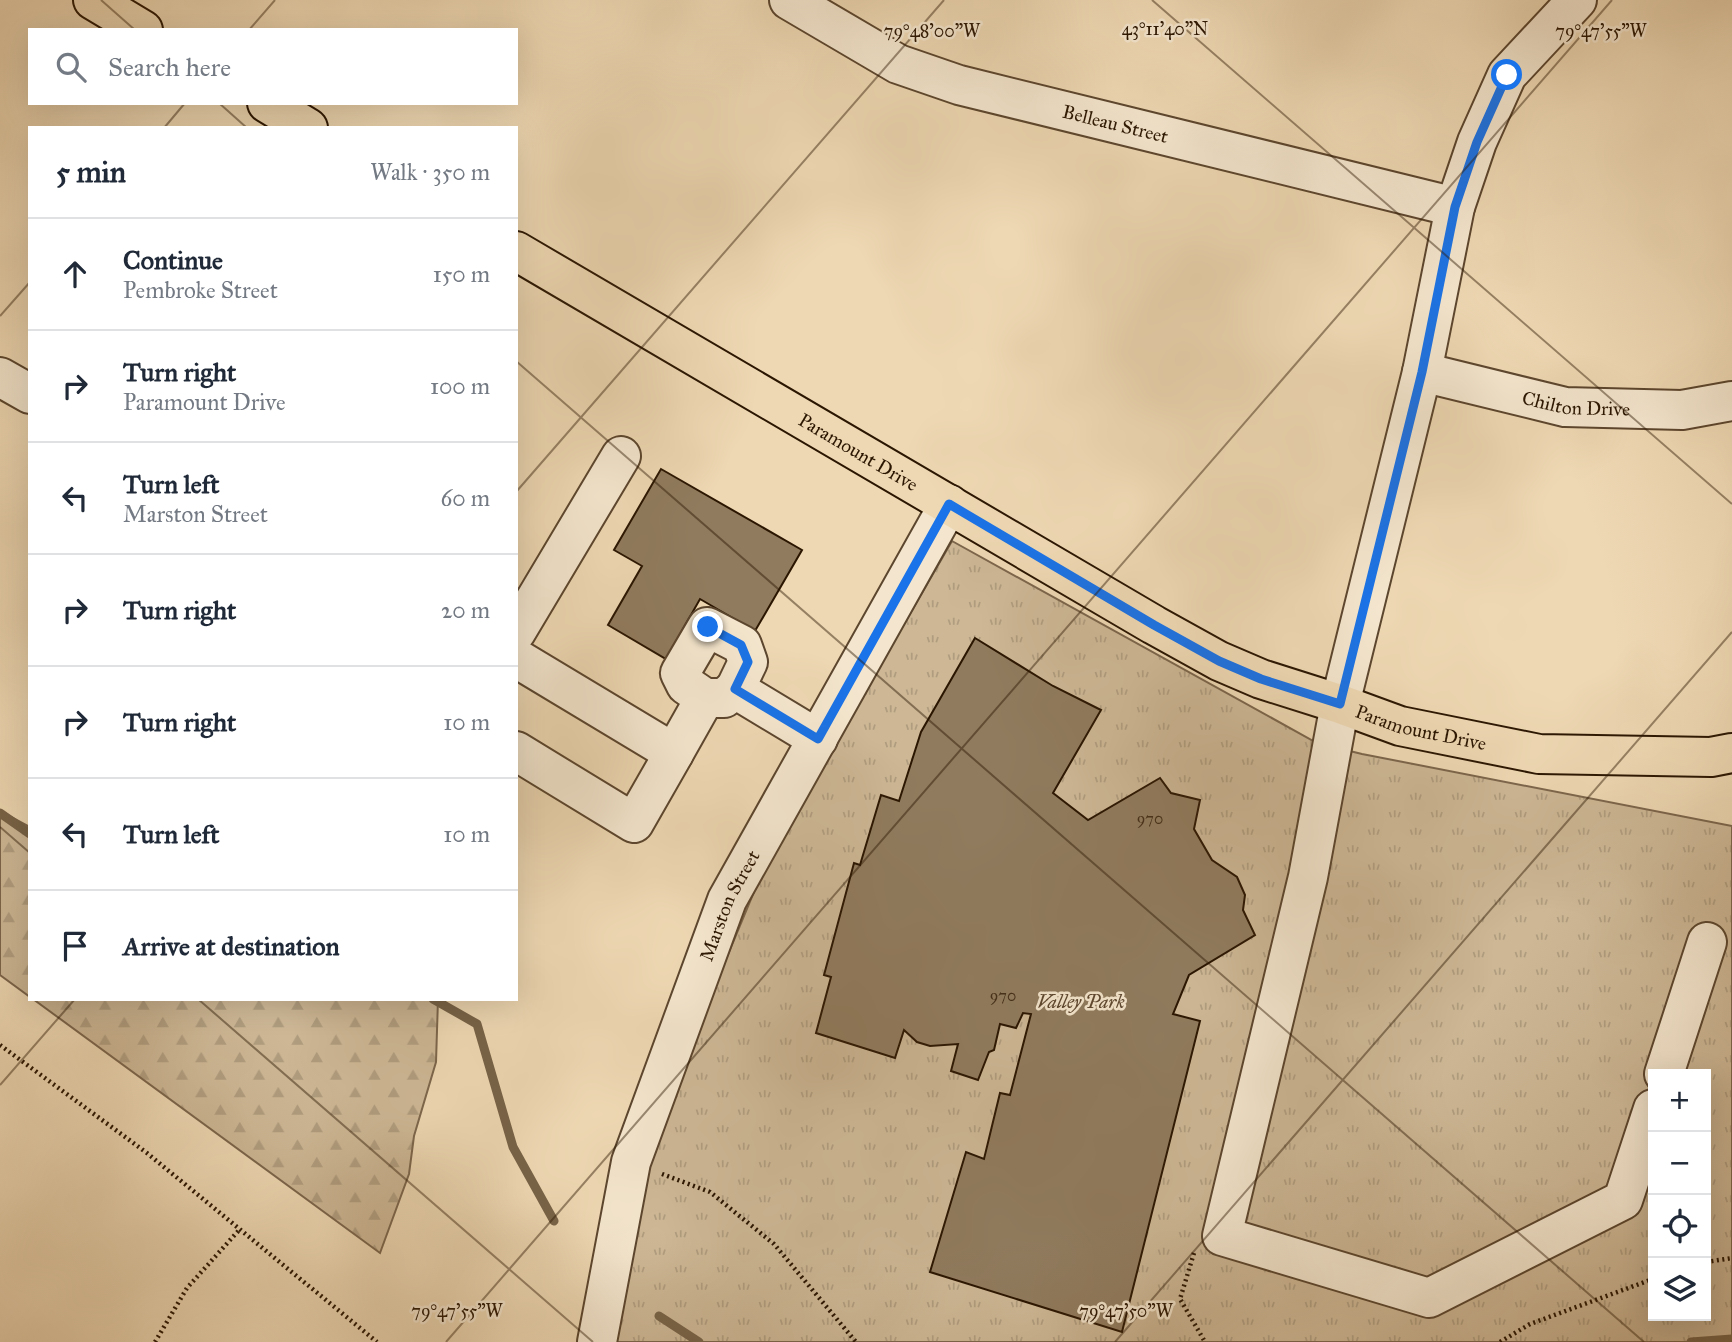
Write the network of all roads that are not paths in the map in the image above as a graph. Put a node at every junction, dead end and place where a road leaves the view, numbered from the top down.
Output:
1 (93, 0) edge
2 (789, 0) edge
3 (1577, 0) edge
4 (140, 28) edge
5 (270, 105) edge
6 (305, 126) edge
7 (1455, 207) junction
8 (518, 252) edge
9 (1422, 372) junction
10 (0, 377) edge
11 (28, 393) edge
12 (1732, 401) edge
13 (621, 456) dead end
14 (949, 504) junction
15 (518, 629) edge
16 (518, 659) edge
17 (1340, 704) junction
18 (818, 739) junction
19 (518, 752) edge
20 (1732, 753) edge
21 (674, 754) junction
22 (1707, 942) dead end
23 (1666, 1069) edge
24 (1648, 1124) edge
25 (597, 1342) edge

1 - 4 main road
2 - 7 street, Belleau Street
3 - 7 street
5 - 6 main road
7 - 9 street
8 - 14 main road, Paramount Drive
9 - 12 street, Chilton Drive
9 - 17 street
10 - 11 street
13 - 15 street
14 - 17 main road, Paramount Drive
14 - 18 street, Marston Street
16 - 21 street
17 - 20 main road, Paramount Drive
17 - 24 street
18 - 21 street
18 - 25 street, Marston Street
19 - 21 street
22 - 23 street

